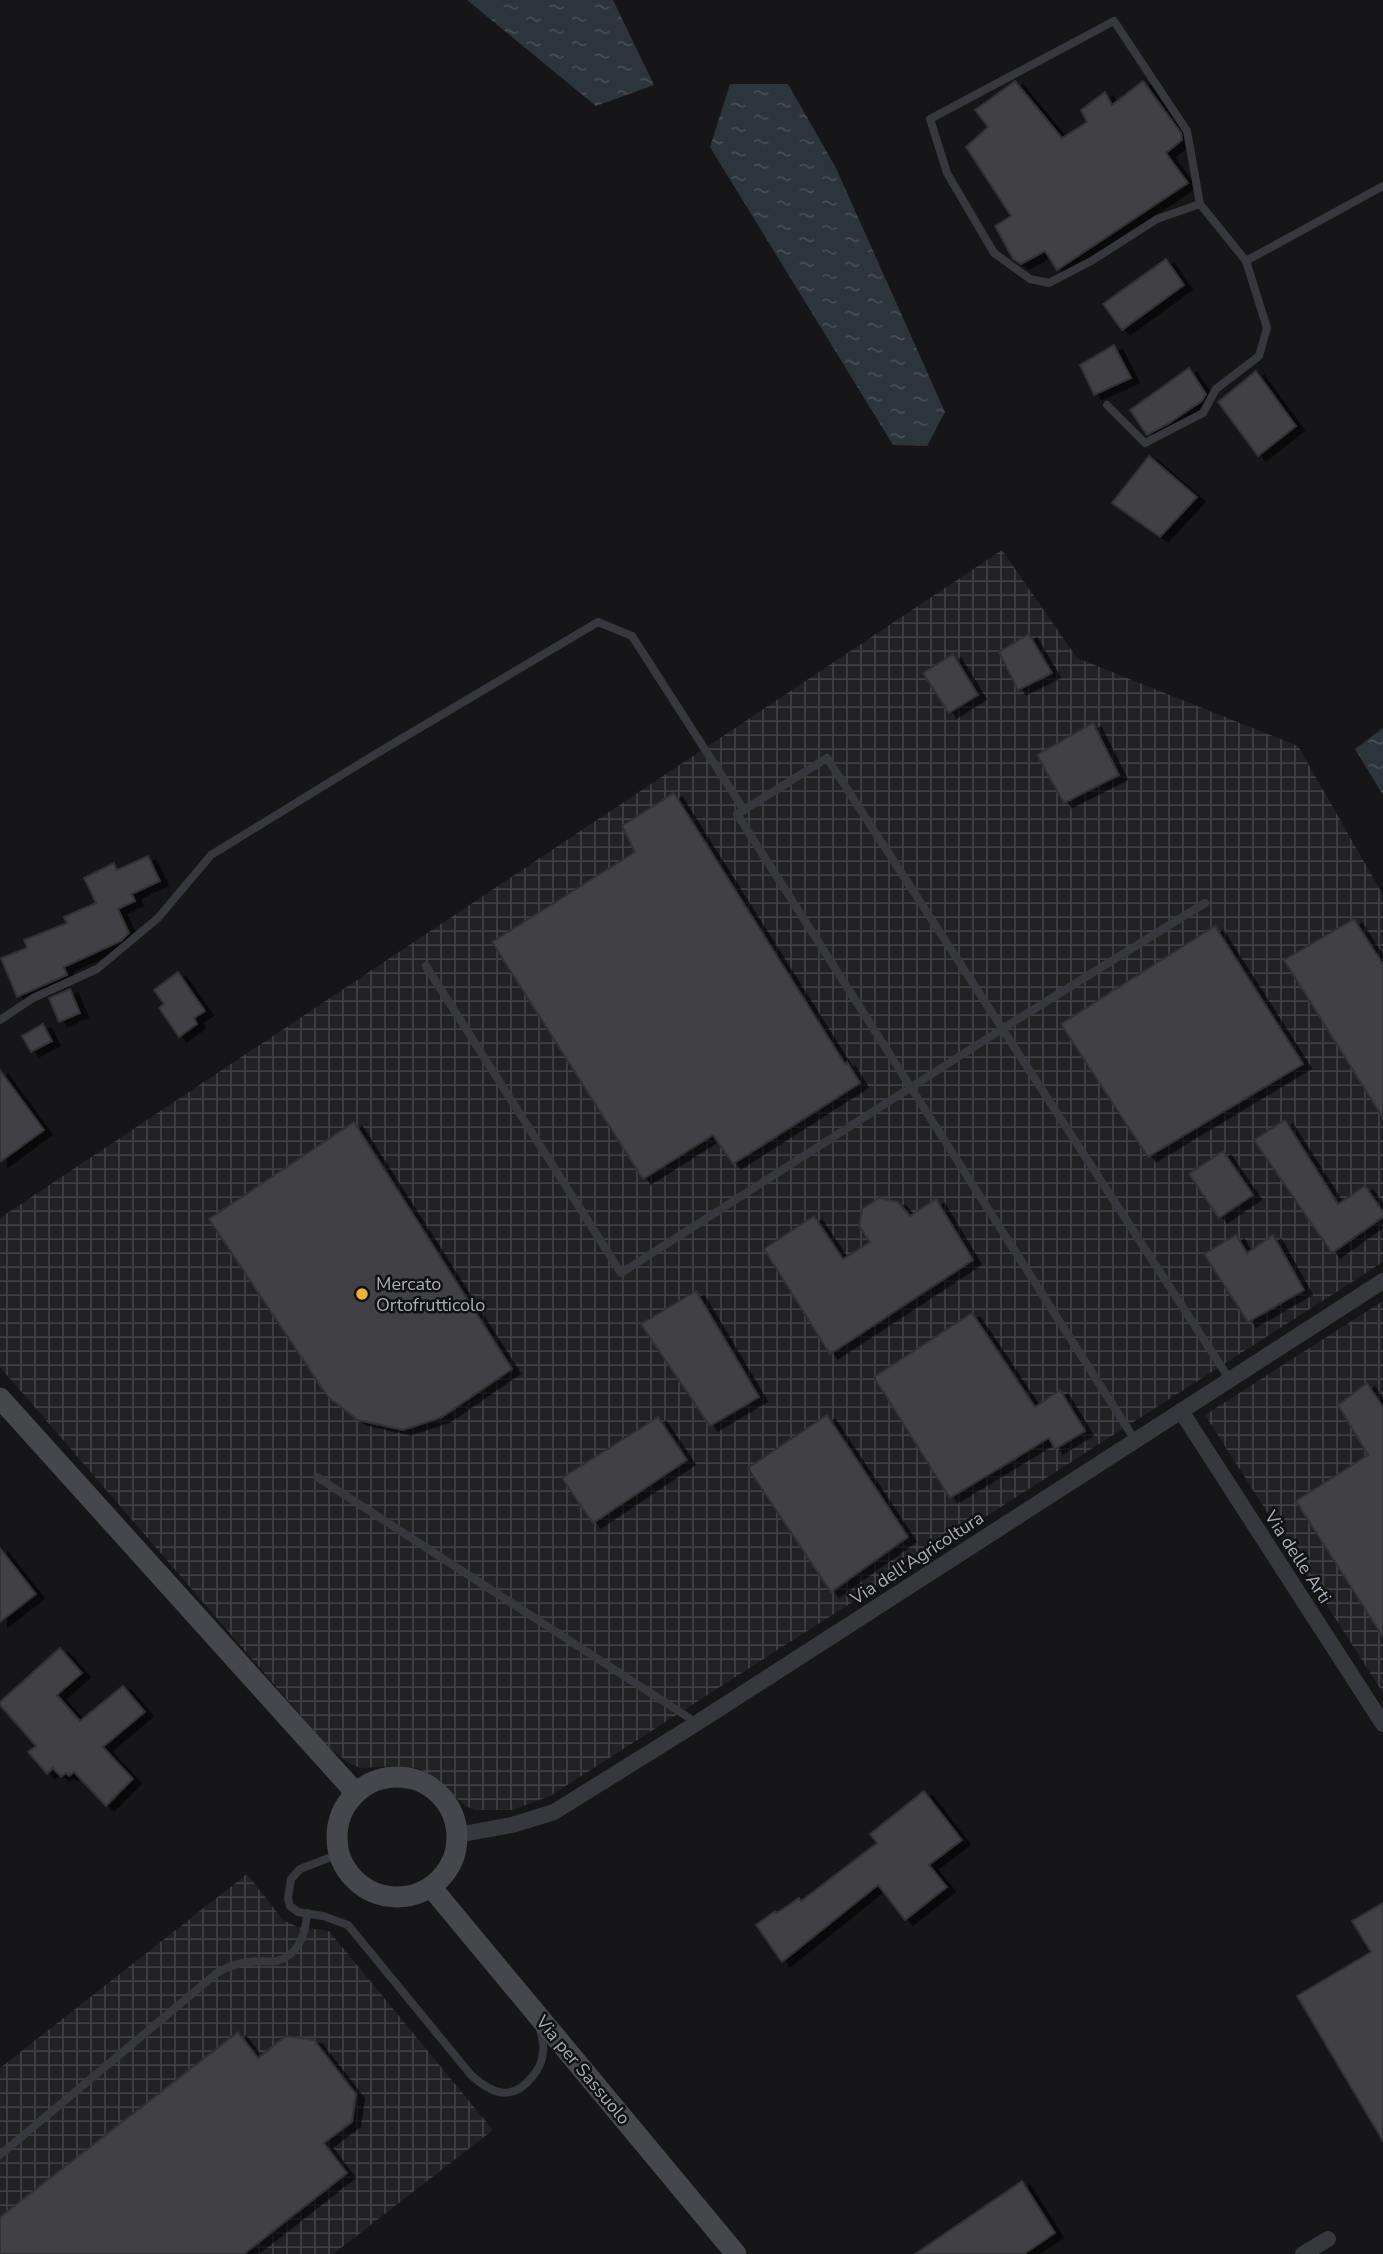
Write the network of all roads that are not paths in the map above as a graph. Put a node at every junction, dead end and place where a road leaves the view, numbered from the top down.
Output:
1 (1383, 186) edge
2 (1200, 204) junction
3 (1246, 261) junction
4 (1107, 405) dead end
5 (744, 810) junction
6 (1205, 903) dead end
7 (426, 966) dead end
8 (0, 1020) edge
9 (1002, 1029) junction
10 (911, 1087) junction
11 (1383, 1281) edge
12 (1230, 1380) junction
13 (0, 1398) edge
14 (1181, 1411) junction
15 (1135, 1441) junction
16 (317, 1477) dead end
17 (697, 1723) junction
18 (1383, 1724) edge
19 (356, 1793) junction
20 (457, 1835) junction
21 (339, 1854) junction
22 (431, 1886) junction
23 (307, 1913) junction
24 (538, 2015) junction
25 (0, 2155) edge
26 (1328, 2239) dead end
27 (736, 2254) edge
28 (1303, 2254) edge

1 - 3 lane
2 - 2 lane
2 - 3 lane
3 - 4 lane
5 - 8 lane
5 - 9 lane
5 - 10 lane
6 - 9 lane
7 - 10 lane
9 - 10 lane
9 - 12 lane
10 - 15 lane
11 - 12 street, Via dell'Agricoltura
12 - 14 street, Via dell'Agricoltura
13 - 19 main road
14 - 15 street, Via dell'Agricoltura
14 - 18 street, Via delle Arti
15 - 17 street, Via dell'Agricoltura
16 - 17 lane
17 - 20 street, Via dell'Agricoltura
19 - 20 main road
19 - 21 main road
20 - 22 main road
21 - 22 main road
21 - 23 lane
22 - 24 main road, Via per Sassuolo
23 - 24 lane
23 - 25 lane
24 - 27 main road, Via per Sassuolo
26 - 28 street

